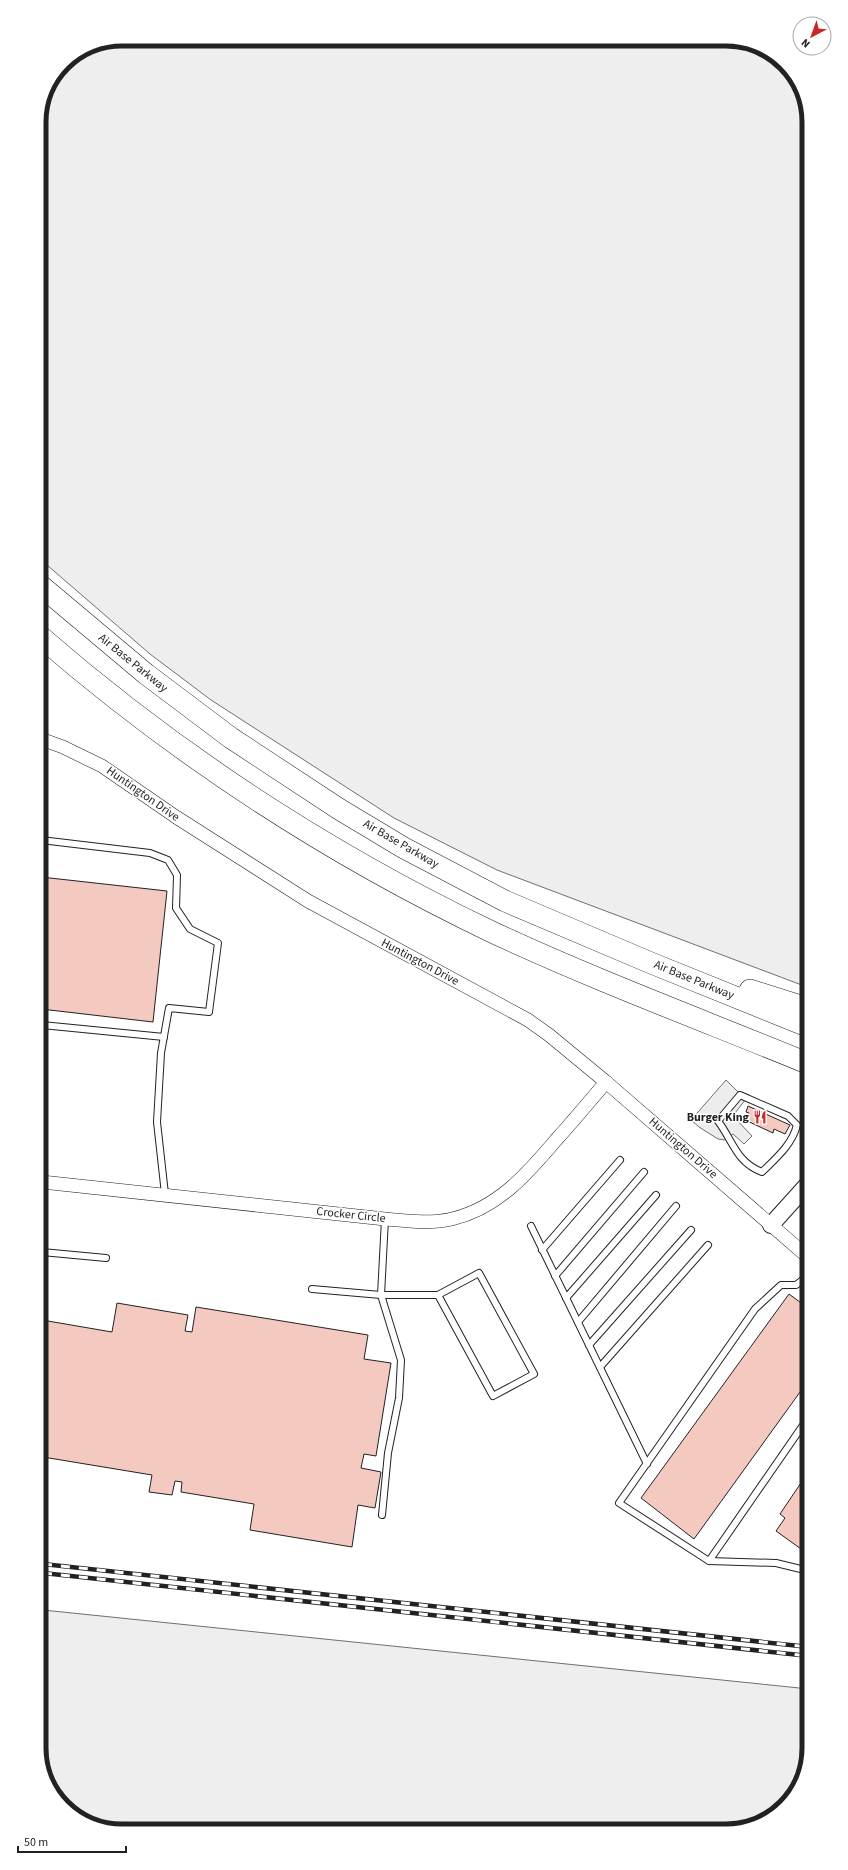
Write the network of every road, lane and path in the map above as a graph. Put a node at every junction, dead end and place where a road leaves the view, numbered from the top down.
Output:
1 (46, 589) edge
2 (46, 642) edge
3 (46, 741) edge
4 (46, 841) edge
5 (651, 963) junction
6 (649, 998) junction
7 (802, 1006) edge
8 (802, 1024) edge
9 (46, 1025) edge
10 (164, 1037) junction
11 (802, 1061) edge
12 (802, 1075) edge
13 (606, 1082) junction
14 (718, 1121) joint
15 (620, 1160) dead end
16 (644, 1172) dead end
17 (46, 1182) edge
18 (802, 1191) edge
19 (165, 1194) junction
20 (656, 1195) dead end
21 (676, 1206) dead end
22 (385, 1219) junction
23 (771, 1225) junction
24 (531, 1226) dead end
25 (692, 1230) dead end
26 (708, 1245) dead end
27 (542, 1250) junction
28 (46, 1252) edge
29 (802, 1252) edge
30 (106, 1258) dead end
31 (555, 1276) junction
32 (802, 1280) edge
33 (312, 1290) dead end
34 (381, 1295) junction
35 (438, 1295) junction
36 (566, 1298) junction
37 (578, 1322) junction
38 (589, 1345) junction
39 (600, 1368) junction
40 (802, 1427) edge
41 (647, 1464) junction
42 (382, 1515) dead end
43 (709, 1561) junction
44 (802, 1570) edge

1 - 5 main road, Air Base Parkway
2 - 6 main road
3 - 13 street, Huntington Drive
4 - 10 lane
5 - 7 main road
5 - 8 main road, Air Base Parkway
6 - 11 main road
6 - 12 main road
9 - 10 lane
10 - 19 lane
13 - 22 street, Crocker Circle
13 - 23 street, Huntington Drive
14 - 14 lane
15 - 27 lane
16 - 31 lane
17 - 19 street, Crocker Circle
18 - 23 street
19 - 22 street, Crocker Circle
20 - 36 lane
21 - 37 lane
22 - 34 lane
23 - 29 street, Huntington Drive
24 - 27 lane
25 - 38 lane
26 - 39 lane
27 - 31 lane
28 - 30 lane
31 - 36 lane
32 - 41 lane
33 - 34 lane
34 - 35 lane
34 - 42 lane
35 - 35 lane
36 - 37 lane
37 - 38 lane
38 - 39 lane
39 - 41 lane
40 - 43 lane
41 - 43 lane
43 - 44 lane

